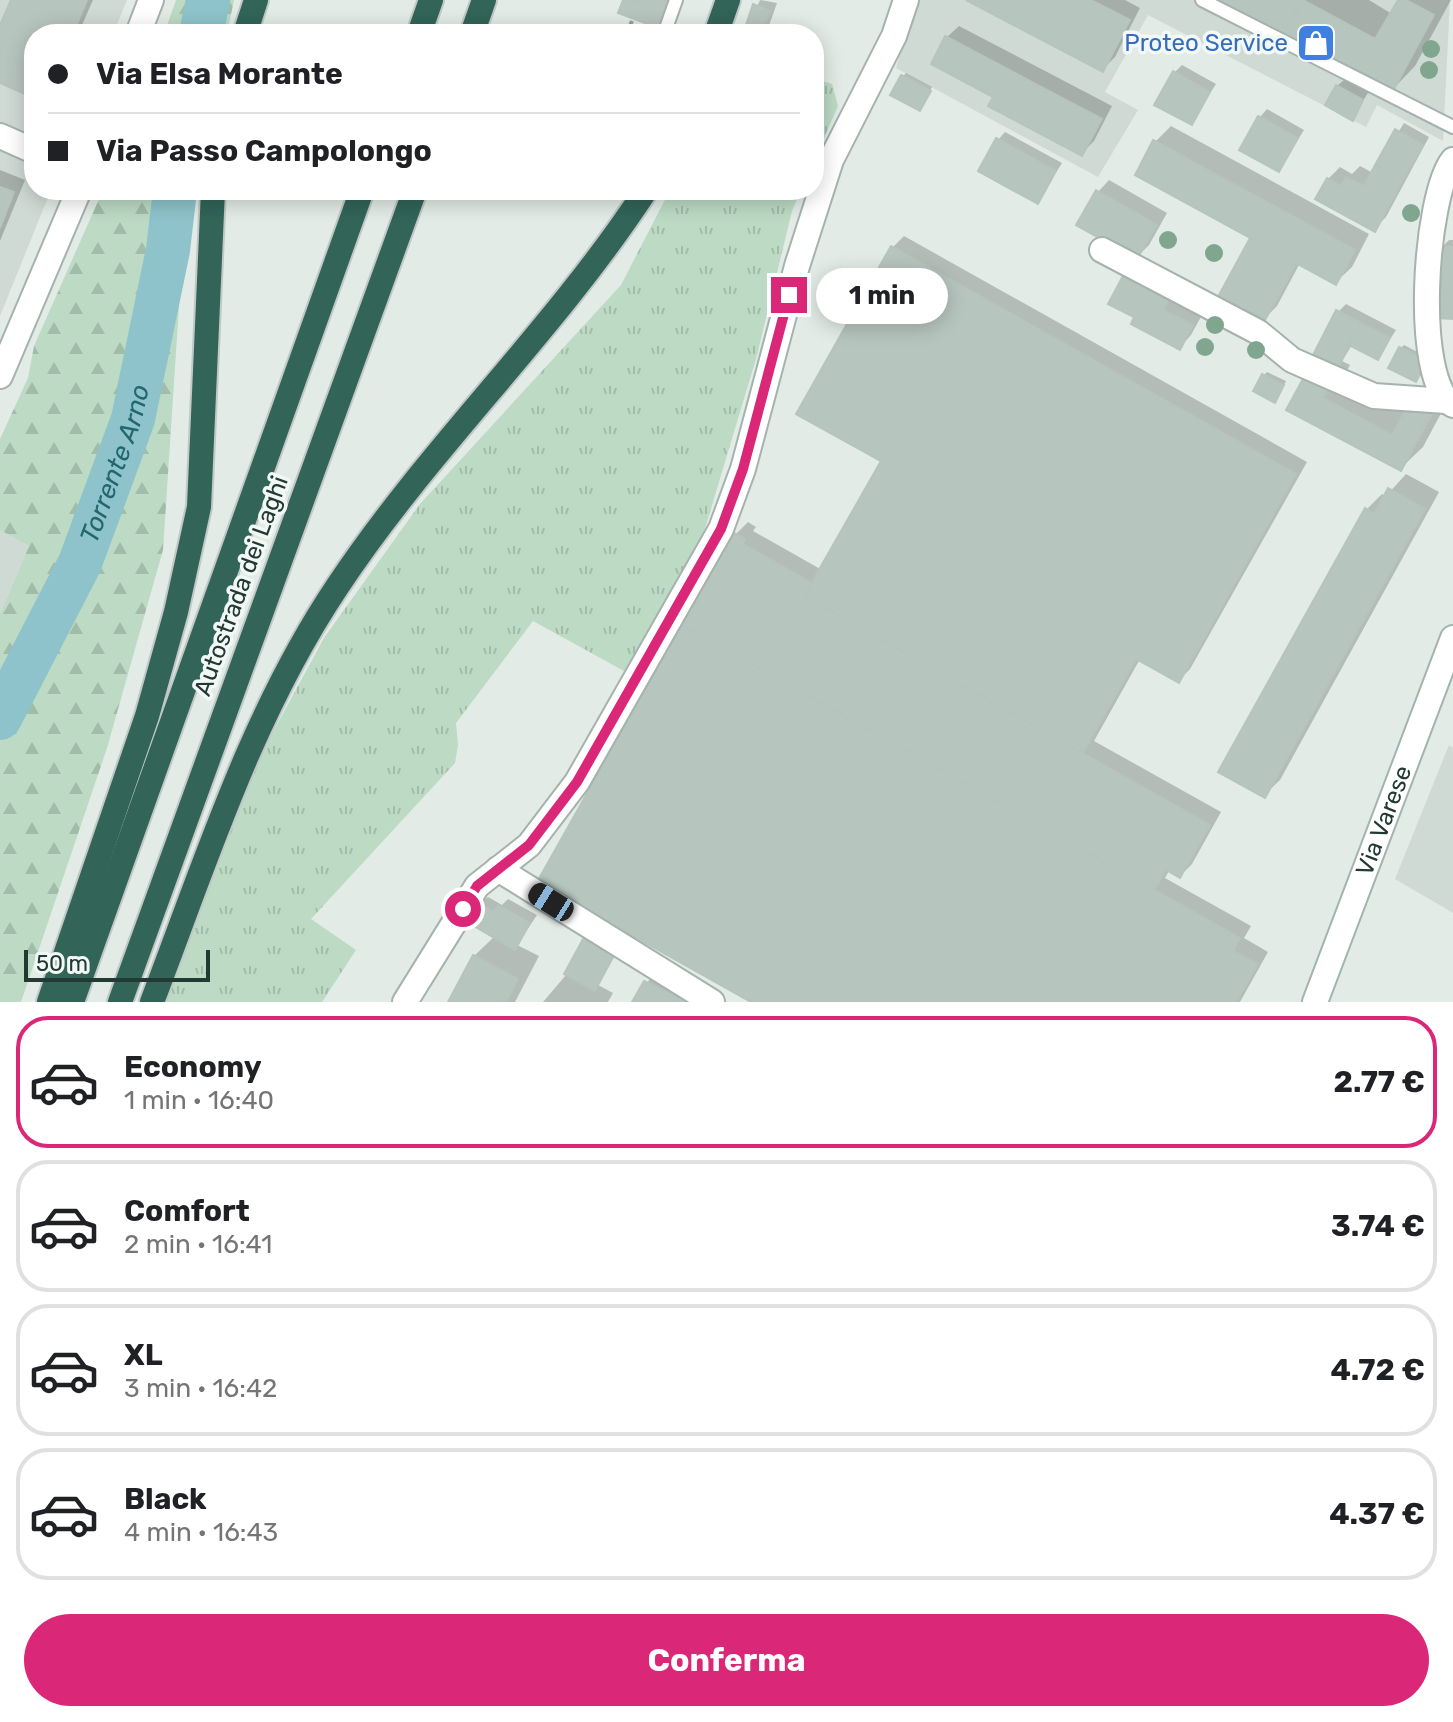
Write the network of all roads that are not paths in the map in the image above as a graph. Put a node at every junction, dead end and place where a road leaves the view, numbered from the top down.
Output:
1 (151, 0) edge
2 (256, 0) edge
3 (431, 0) edge
4 (484, 0) edge
5 (676, 0) edge
6 (728, 0) edge
7 (906, 0) edge
8 (1202, 0) edge
9 (142, 24) edge
10 (248, 24) edge
11 (423, 24) edge
12 (476, 24) edge
13 (668, 24) edge
14 (720, 24) edge
15 (1453, 127) edge
16 (0, 136) edge
17 (24, 147) edge
18 (1453, 160) edge
19 (824, 182) edge
20 (75, 200) edge
21 (213, 200) edge
22 (358, 200) edge
23 (411, 200) edge
24 (639, 200) edge
25 (818, 200) edge
26 (1102, 250) dead end
27 (0, 376) edge
28 (1449, 403) edge
29 (1453, 638) edge
30 (498, 869) junction
31 (49, 1002) edge
32 (72, 1002) edge
33 (120, 1002) edge
34 (152, 1002) edge
35 (405, 1002) edge
36 (712, 1002) edge
37 (1315, 1002) edge

1 - 9 street
2 - 10 highway
3 - 11 highway
4 - 12 highway
5 - 13 lane
6 - 14 highway
7 - 19 street
8 - 15 lane
16 - 17 street
18 - 28 street
20 - 27 street
21 - 31 highway
22 - 32 highway, Autostrada dei Laghi
23 - 33 highway, Autostrada dei Laghi
24 - 34 highway
25 - 30 street
26 - 28 street
29 - 37 street, Via Varese
30 - 35 street
30 - 36 street

